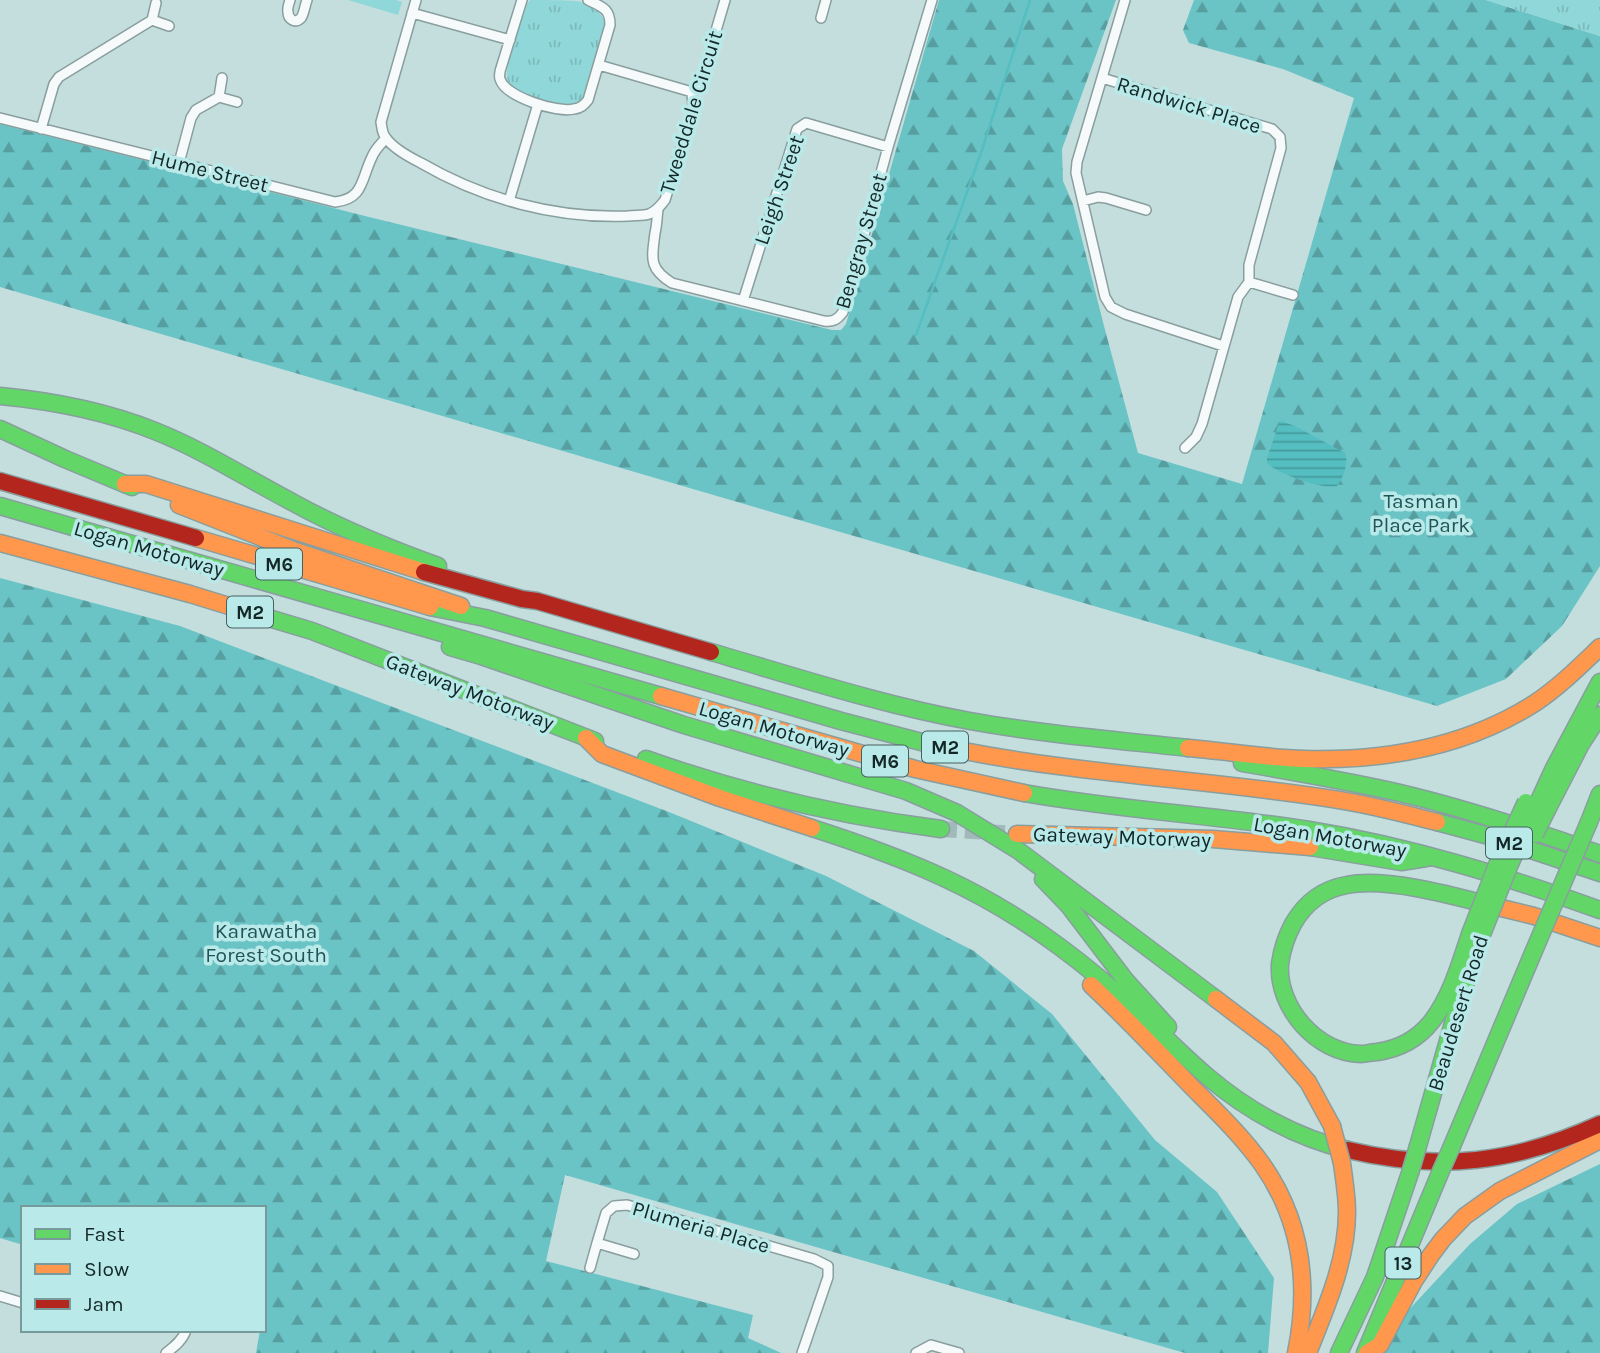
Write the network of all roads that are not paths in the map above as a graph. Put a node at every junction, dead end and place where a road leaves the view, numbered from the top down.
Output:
1 (290, 0) edge
2 (307, 0) edge
3 (415, 0) edge
4 (522, 0) edge
5 (588, 0) edge
6 (725, 0) edge
7 (826, 0) edge
8 (932, 0) edge
9 (1125, 0) edge
10 (156, 3) dead end
11 (412, 13) junction
12 (821, 18) dead end
13 (152, 20) junction
14 (169, 26) dead end
15 (510, 40) junction
16 (599, 65) junction
17 (222, 78) dead end
18 (1102, 78) junction
19 (692, 92) junction
20 (219, 97) junction
21 (237, 102) dead end
22 (538, 104) junction
23 (0, 118) edge
24 (41, 128) junction
25 (386, 138) junction
26 (888, 147) junction
27 (179, 163) junction
28 (509, 201) junction
29 (1083, 201) junction
30 (658, 209) junction
31 (1146, 210) dead end
32 (1250, 282) junction
33 (1293, 295) dead end
34 (743, 302) junction
35 (1223, 346) junction
36 (0, 396) edge
37 (0, 429) edge
38 (1185, 448) dead end
39 (0, 481) edge
40 (125, 484) junction
41 (0, 506) edge
42 (0, 544) edge
43 (537, 601) junction
44 (348, 606) junction
45 (485, 618) junction
46 (1600, 647) edge
47 (1600, 682) edge
48 (1600, 715) edge
49 (586, 738) junction
50 (1211, 750) junction
51 (1600, 794) edge
52 (1537, 805) junction
53 (1596, 823) edge
54 (941, 829) tunnel mouth
55 (1017, 834) tunnel mouth
56 (1019, 851) junction
57 (1600, 854) edge
58 (1436, 857) junction
59 (1600, 873) edge
60 (1600, 910) edge
61 (1032, 927) junction
62 (1476, 935) junction
63 (1600, 938) edge
64 (1185, 1056) junction
65 (1600, 1124) edge
66 (1600, 1140) edge
67 (597, 1243) junction
68 (634, 1254) dead end
69 (590, 1268) dead end
70 (0, 1296) edge
71 (21, 1302) edge
72 (185, 1332) edge
73 (166, 1353) edge
74 (802, 1353) edge
75 (916, 1353) edge
76 (958, 1353) edge
77 (1296, 1353) edge
78 (1308, 1353) edge
79 (1339, 1353) edge
80 (1366, 1353) edge

1 - 2 street
3 - 11 street
4 - 15 street
5 - 16 street
6 - 19 street, Tweeddale Circuit
7 - 12 street
8 - 26 street, Bengray Street
9 - 18 street
10 - 13 street
11 - 15 street
11 - 25 street
13 - 14 street
13 - 24 street
15 - 22 street
16 - 19 street
16 - 22 street
17 - 20 street
18 - 29 street
18 - 32 street, Randwick Place
19 - 30 street, Tweeddale Circuit
20 - 21 street
20 - 27 street
22 - 28 street
23 - 24 street, Hume Street
24 - 27 street, Hume Street
25 - 27 street, Hume Street
25 - 28 street, Tweeddale Circuit
26 - 34 street, Leigh Street
26 - 34 street, Bengray Street
28 - 30 street, Tweeddale Circuit
29 - 31 street
29 - 35 street
30 - 34 street, Bengray Street
32 - 33 street
32 - 35 street, Randwick Place
35 - 38 street, Randwick Place
36 - 43 highway
37 - 40 highway, M2
39 - 45 highway, Logan Motorway / M6
40 - 43 highway
40 - 45 highway, M2
41 - 44 highway, Logan Motorway / M6
42 - 49 highway, Gateway Motorway / M2
43 - 50 highway
44 - 56 highway
44 - 58 highway, Logan Motorway / M6
45 - 59 highway, Logan Motorway / M2
46 - 50 highway
47 - 52 highway, Beaudesert Road / 13
48 - 52 highway
49 - 54 highway, Gateway Motorway / M2
49 - 61 highway
50 - 57 highway
51 - 53 highway, Beaudesert Road / 13
52 - 62 highway, Beaudesert Road / 13, bridge
52 - 62 highway, bridge
53 - 80 highway, Beaudesert Road / 13, bridge
55 - 58 highway, Gateway Motorway / M2
56 - 64 highway
56 - 78 highway, bridge
58 - 60 highway, Logan Motorway / M2
61 - 64 highway
61 - 77 highway
62 - 63 highway
62 - 79 highway, Beaudesert Road / 13, bridge
64 - 65 highway
66 - 80 highway
67 - 68 street
67 - 69 street, Plumeria Place
67 - 74 street, Plumeria Place
70 - 71 street
72 - 73 street
75 - 76 street

